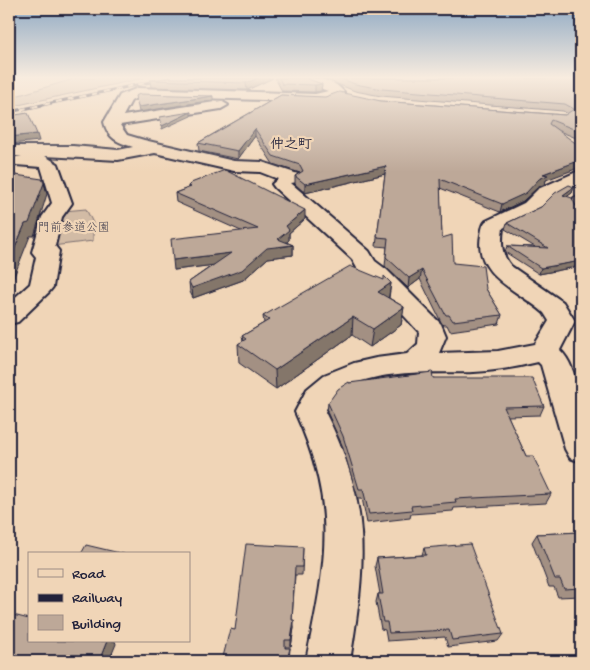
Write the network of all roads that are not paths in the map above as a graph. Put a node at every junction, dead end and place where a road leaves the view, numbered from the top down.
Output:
1 (119, 109) edge
2 (190, 109) edge
3 (112, 122) junction
4 (158, 148) junction
5 (9, 151) edge
6 (9, 163) edge
7 (581, 175) edge
8 (581, 202) edge
9 (581, 206) edge
10 (9, 316) edge
11 (544, 352) junction
12 (413, 365) junction
13 (581, 449) edge
14 (328, 661) edge

1 - 3 street
2 - 3 street
3 - 4 street
4 - 5 street
4 - 12 street
6 - 10 street
7 - 11 street
8 - 9 street
11 - 12 street
11 - 13 street
12 - 14 street

